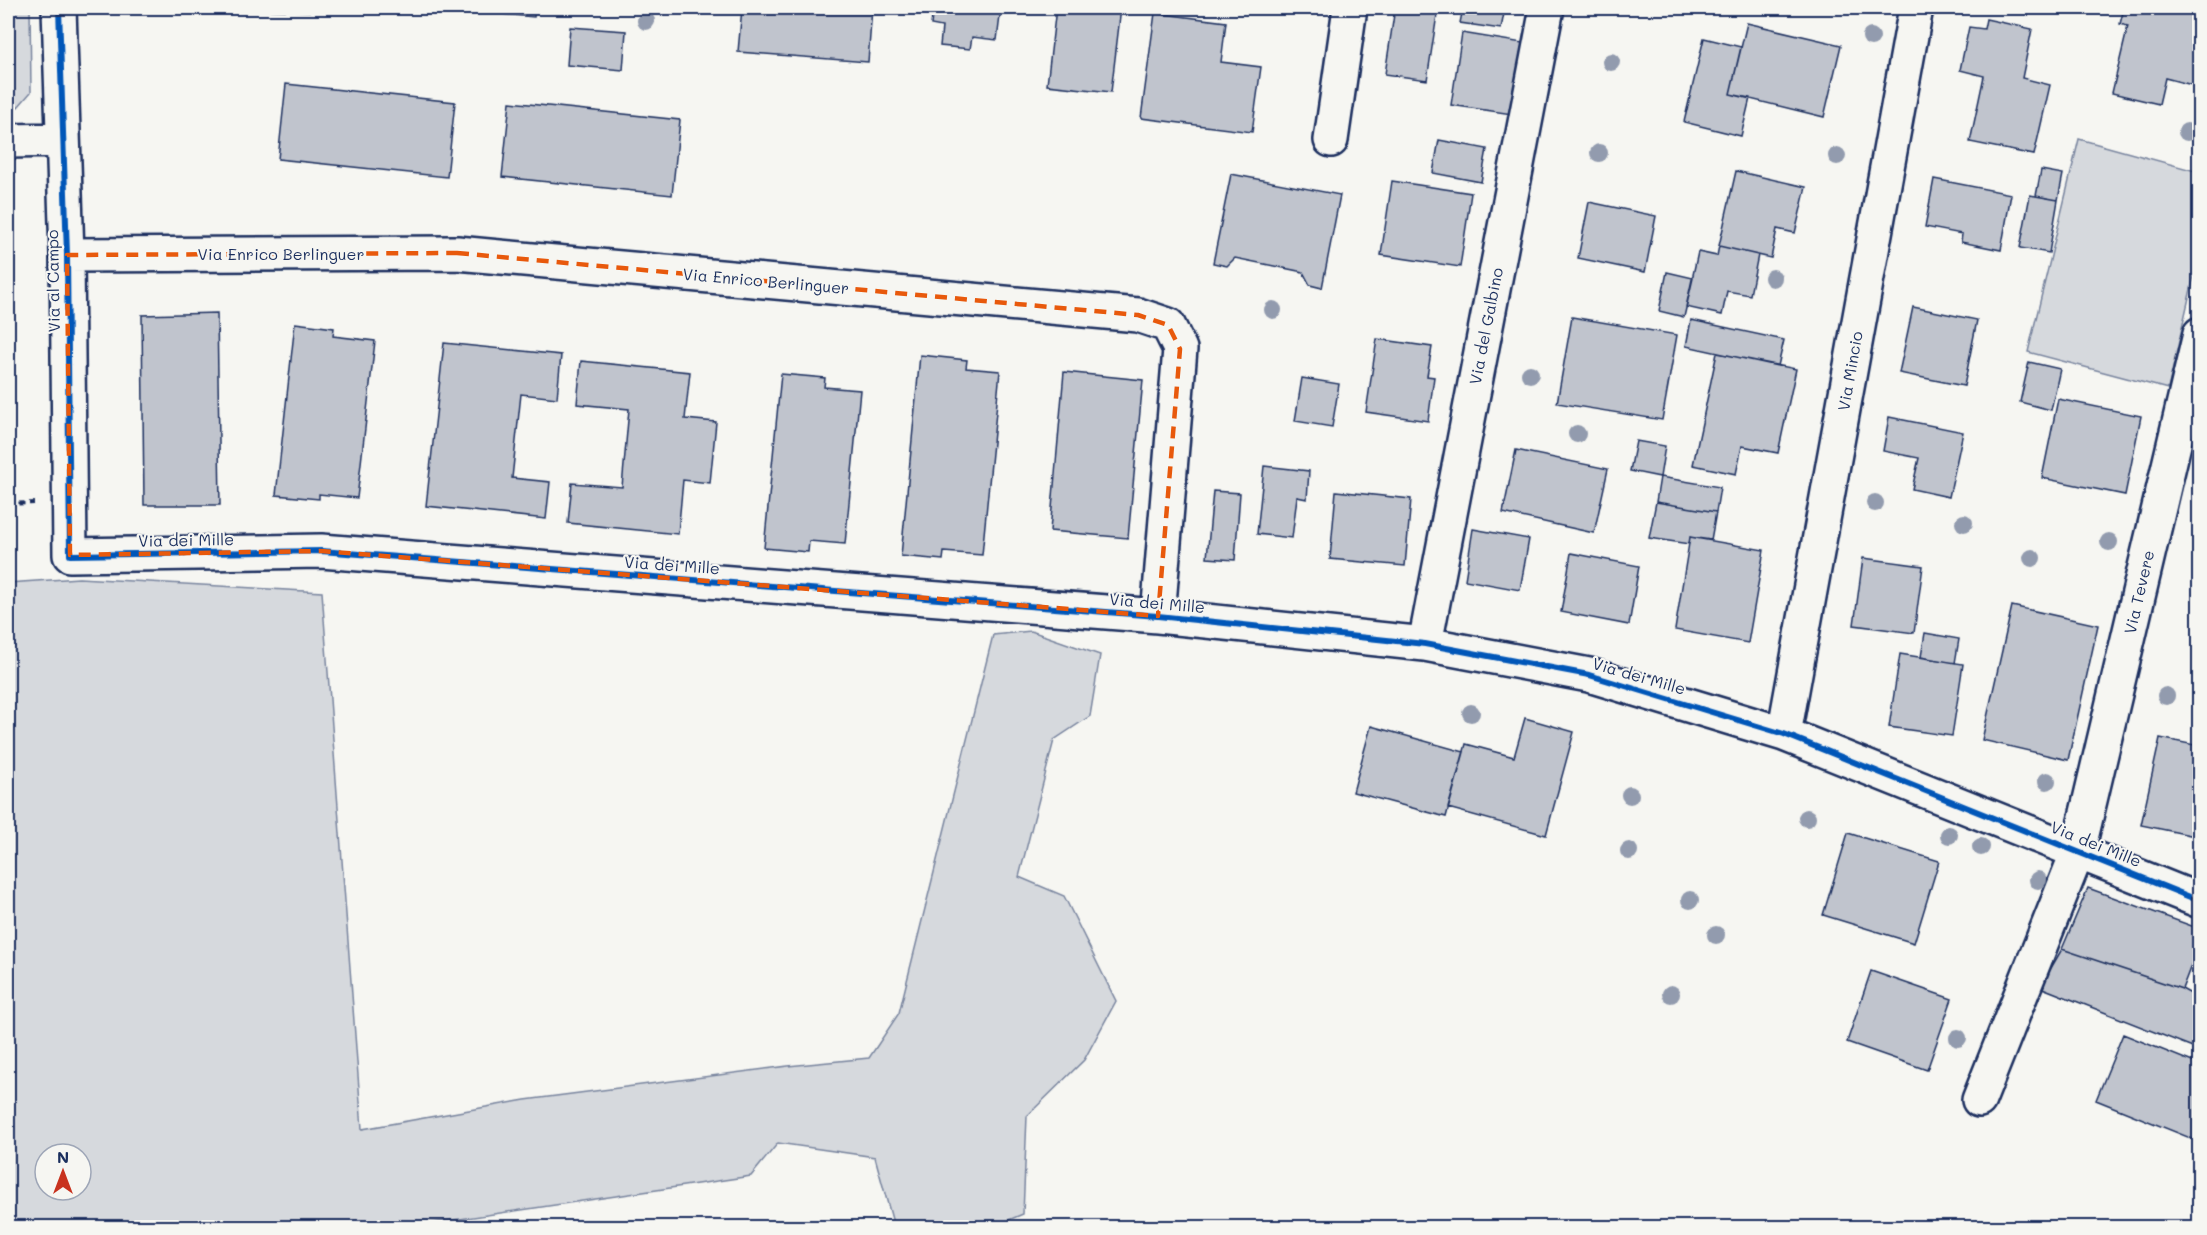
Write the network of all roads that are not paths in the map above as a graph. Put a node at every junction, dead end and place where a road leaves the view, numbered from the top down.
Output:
1 (59, 8) edge
2 (1350, 8) edge
3 (1547, 8) edge
4 (1916, 8) edge
5 (62, 140) junction
6 (1331, 140) dead end
7 (8, 141) edge
8 (67, 255) junction
9 (2199, 334) edge
10 (70, 555) joint
11 (1158, 616) junction
12 (1425, 644) junction
13 (1784, 734) junction
14 (2078, 850) junction
15 (2199, 901) edge
16 (1979, 1100) dead end

1 - 5 street, Via al Campo
2 - 6 street
3 - 12 street, Via del Galbino
4 - 13 street, Via Mincio
5 - 7 street
5 - 8 street, Via al Campo
8 - 10 street, Via al Campo
8 - 11 street, Via Enrico Berlinguer
9 - 14 street, Via Tevere
10 - 11 street, Via dei Mille
11 - 12 street, Via dei Mille
12 - 13 street, Via dei Mille
13 - 14 street, Via dei Mille
14 - 15 street, Via dei Mille
14 - 16 street, Via dei Mille

